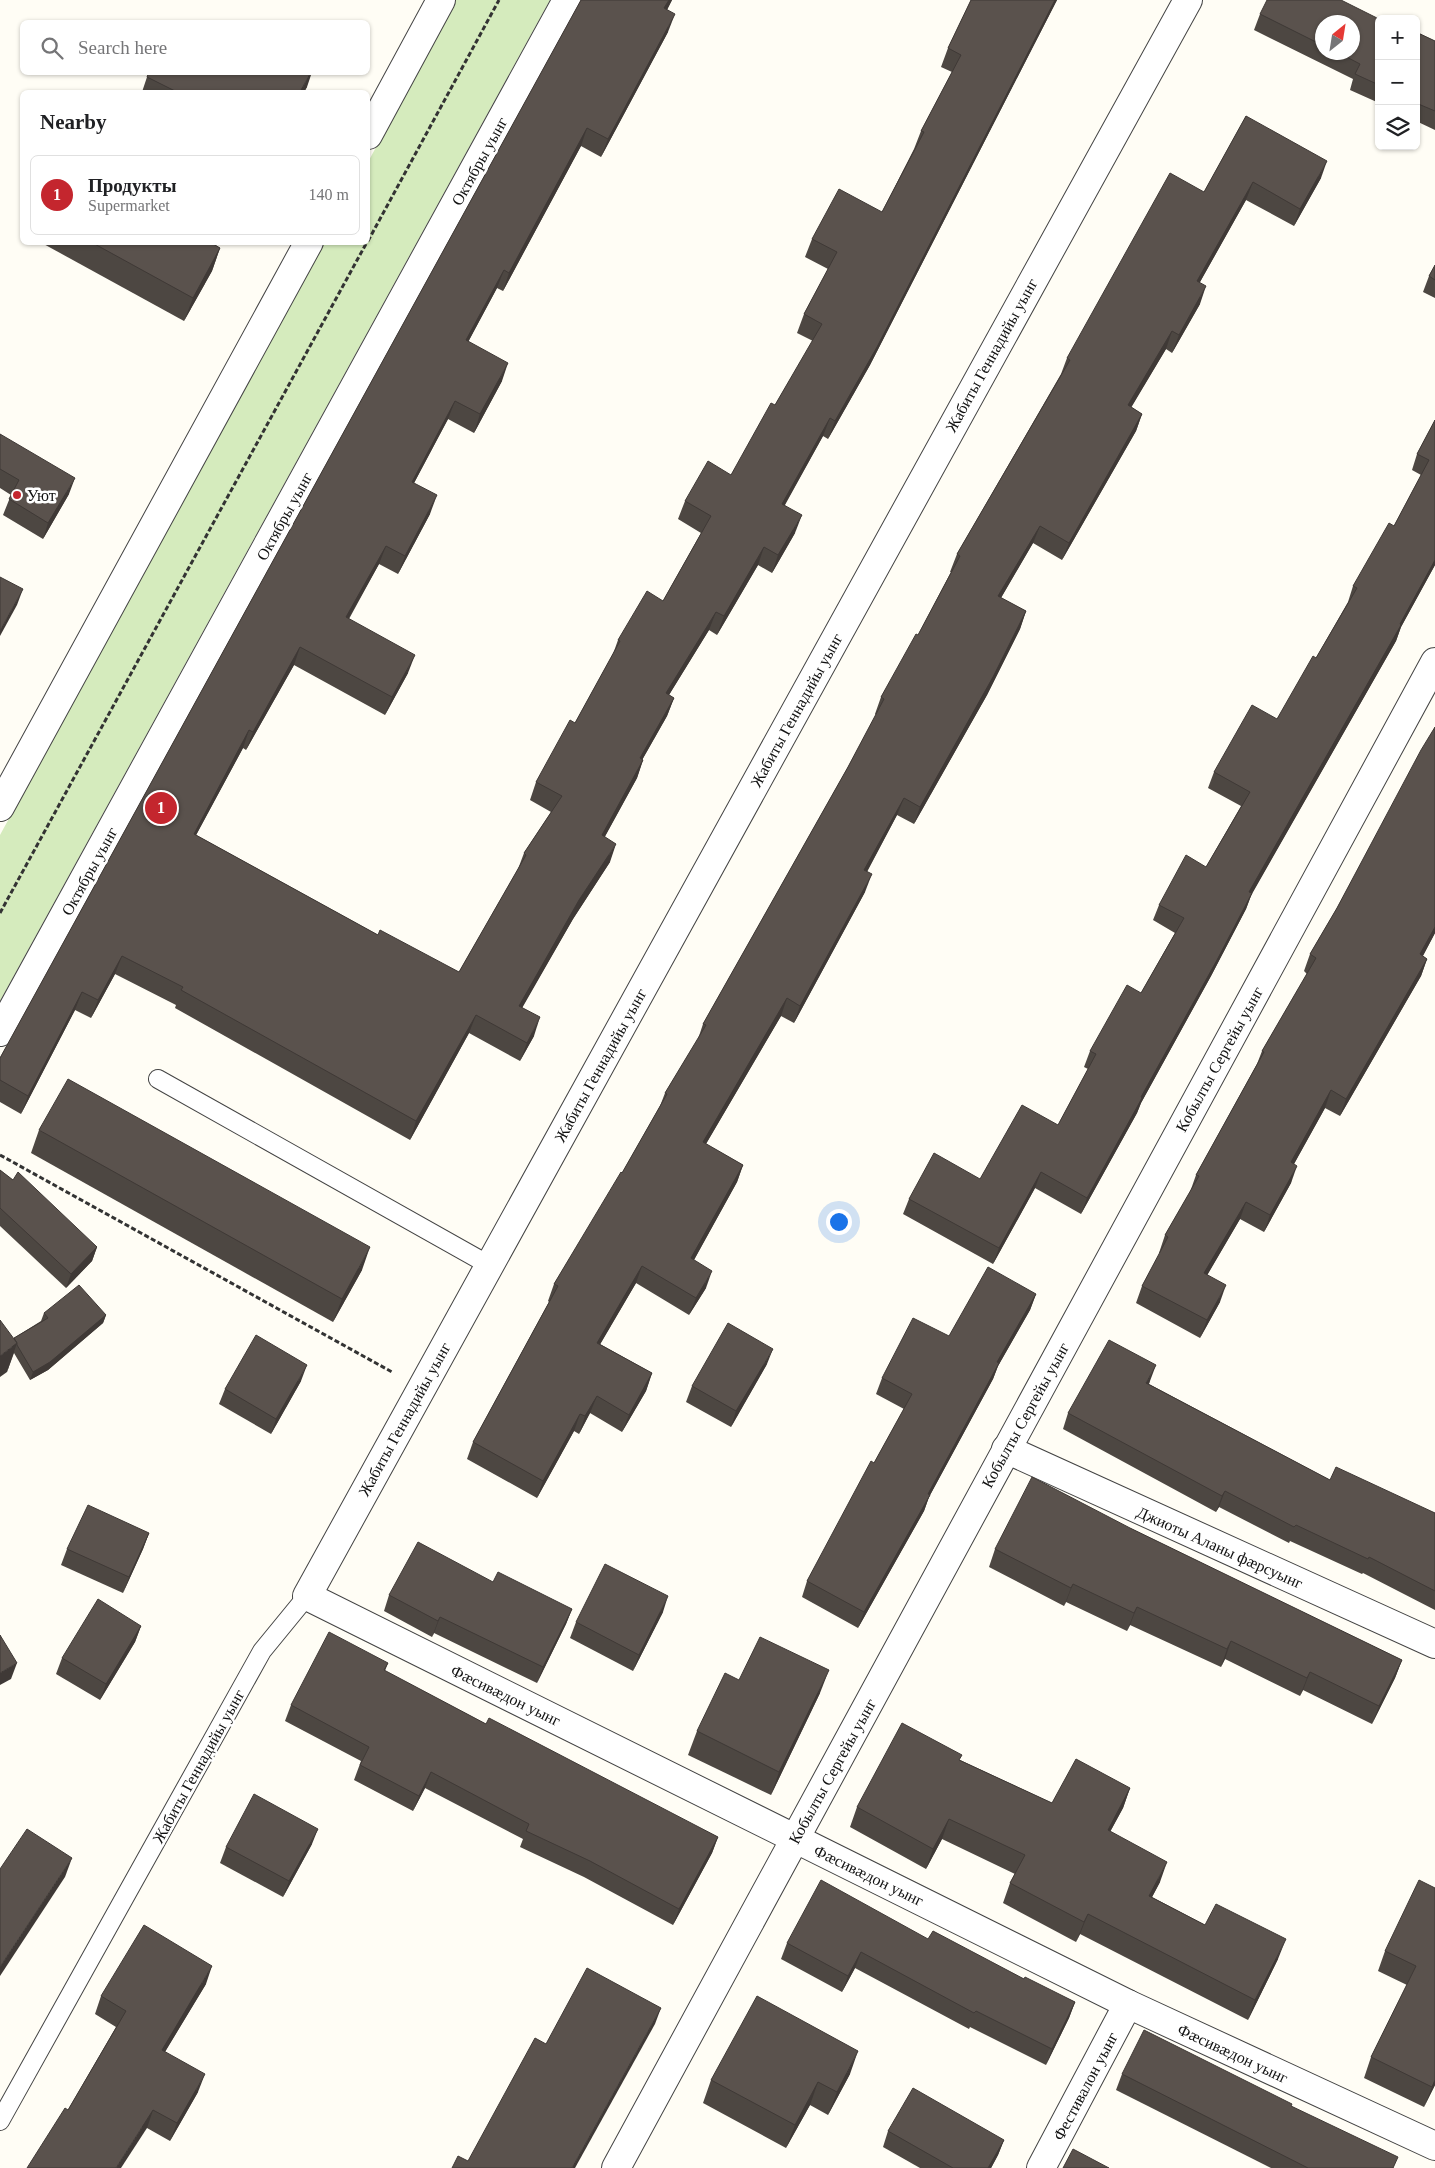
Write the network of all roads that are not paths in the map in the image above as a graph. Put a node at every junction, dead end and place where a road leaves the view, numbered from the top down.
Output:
1 (441, 0) edge
2 (567, 0) edge
3 (1188, 0) edge
4 (370, 131) edge
5 (307, 245) edge
6 (1435, 662) edge
7 (0, 807) edge
8 (0, 1032) edge
9 (158, 1079) dead end
10 (489, 1265) junction
11 (1006, 1450) junction
12 (307, 1596) junction
13 (1435, 1644) edge
14 (795, 1838) junction
15 (1128, 2004) junction
16 (0, 2121) edge
17 (1435, 2146) edge
18 (616, 2168) edge
19 (1041, 2168) edge

1 - 4 street
2 - 8 street, Октябры уынг
3 - 10 street, Жабиты Геннадийы уынг
5 - 7 street
6 - 11 street, Кобылты Сергейы уынг
9 - 10 lane
10 - 12 street, Жабиты Геннадийы уынг
11 - 13 street, Джиоты Аланы фæрсуынг
11 - 14 street, Кобылты Сергейы уынг
12 - 14 street, Фæсивæдон уынг
12 - 16 lane, Жабиты Геннадийы уынг
14 - 15 street, Фæсивæдон уынг
14 - 18 street, Кобылты Сергейы уынг
15 - 17 street, Фæсивæдон уынг
15 - 19 street, Фестивалон уынг

